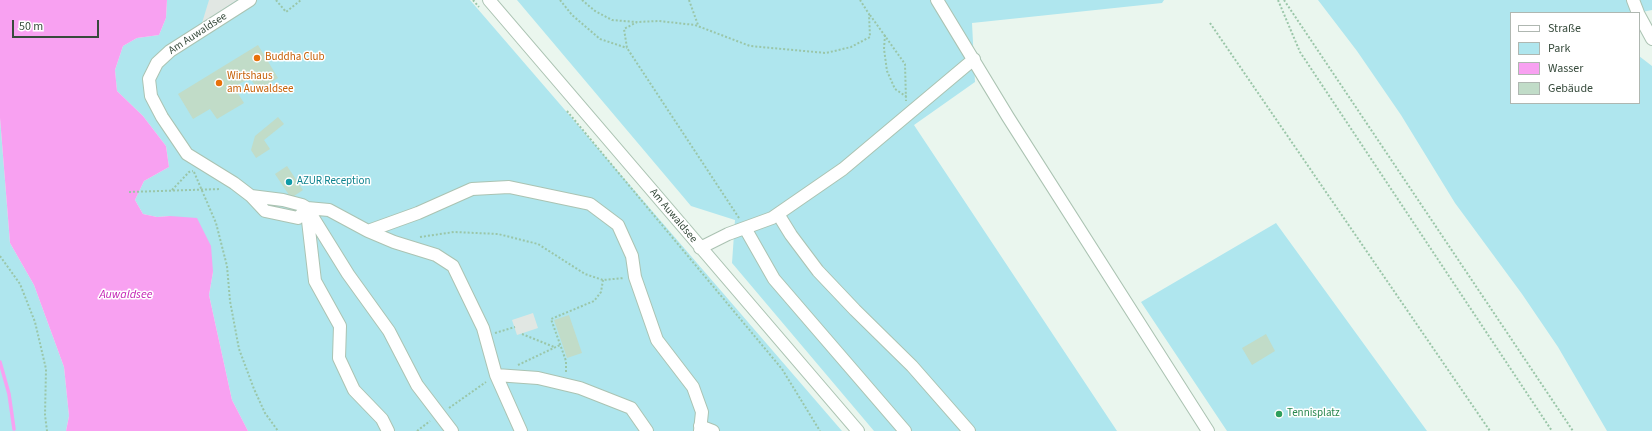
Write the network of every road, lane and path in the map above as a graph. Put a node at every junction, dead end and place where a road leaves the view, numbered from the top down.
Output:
1 (250, 0) edge
2 (276, 0) edge
3 (300, 0) edge
4 (473, 0) edge
5 (490, 0) edge
6 (560, 0) edge
7 (582, 0) edge
8 (689, 0) edge
9 (860, 0) edge
10 (937, 0) edge
11 (1278, 0) edge
12 (1284, 0) edge
13 (1632, 0) edge
14 (483, 11) dead end
15 (1638, 12) edge
16 (869, 14) junction
17 (1640, 15) edge
18 (1640, 17) edge
19 (1652, 18) edge
20 (637, 22) junction
21 (1210, 23) dead end
22 (698, 26) junction
23 (885, 35) junction
24 (1652, 39) edge
25 (627, 48) junction
26 (974, 59) junction
27 (907, 97) junction
28 (563, 107) dead end
29 (903, 119) junction
30 (187, 154) junction
31 (212, 170) junction
32 (194, 171) junction
33 (234, 184) junction
34 (172, 190) junction
35 (201, 190) junction
36 (128, 192) dead end
37 (305, 207) junction
38 (778, 214) junction
39 (745, 228) junction
40 (368, 231) junction
41 (413, 238) dead end
42 (700, 248) junction
43 (0, 256) edge
44 (635, 277) junction
45 (603, 280) junction
46 (515, 327) dead end
47 (522, 334) dead end
48 (485, 336) junction
49 (555, 347) dead end
50 (496, 375) junction
51 (562, 384) junction
52 (700, 428) edge
53 (48, 431) edge
54 (278, 431) edge
55 (388, 431) edge
56 (452, 431) edge
57 (521, 431) edge
58 (646, 431) edge
59 (712, 431) edge
60 (820, 431) edge
61 (858, 431) edge
62 (905, 431) edge
63 (969, 431) edge
64 (1208, 431) edge
65 (1490, 431) edge
66 (1552, 431) edge
67 (1573, 431) edge

1 - 30 street, Am Auwaldsee
2 - 3 path
4 - 14 path
5 - 42 street, Am Auwaldsee
6 - 25 path
7 - 20 path
8 - 22 path
9 - 16 path
10 - 26 street
11 - 66 path
12 - 67 path
13 - 15 street
16 - 22 path
16 - 23 path
17 - 19 street
18 - 24 street
20 - 22 path
20 - 25 path
21 - 65 path
23 - 27 path
23 - 27 path
25 - 39 path
26 - 29 street
26 - 64 street
27 - 29 path
28 - 60 path
29 - 38 street
30 - 31 street, Am Auwaldsee
30 - 32 path
31 - 32 path
31 - 33 street, Am Auwaldsee
32 - 34 path
32 - 35 path
33 - 35 path
33 - 37 street, Am Auwaldsee
34 - 35 path
34 - 36 path
35 - 54 path
37 - 40 street
37 - 55 street
37 - 56 street
38 - 39 street
38 - 63 street
39 - 42 street
39 - 62 street
40 - 44 street
40 - 48 street
41 - 45 path
42 - 61 street, Am Auwaldsee
43 - 53 path
44 - 45 path
44 - 52 street
45 - 51 path
46 - 48 path
47 - 49 path
48 - 50 street
50 - 51 street
50 - 57 street
51 - 58 street
52 - 59 street

